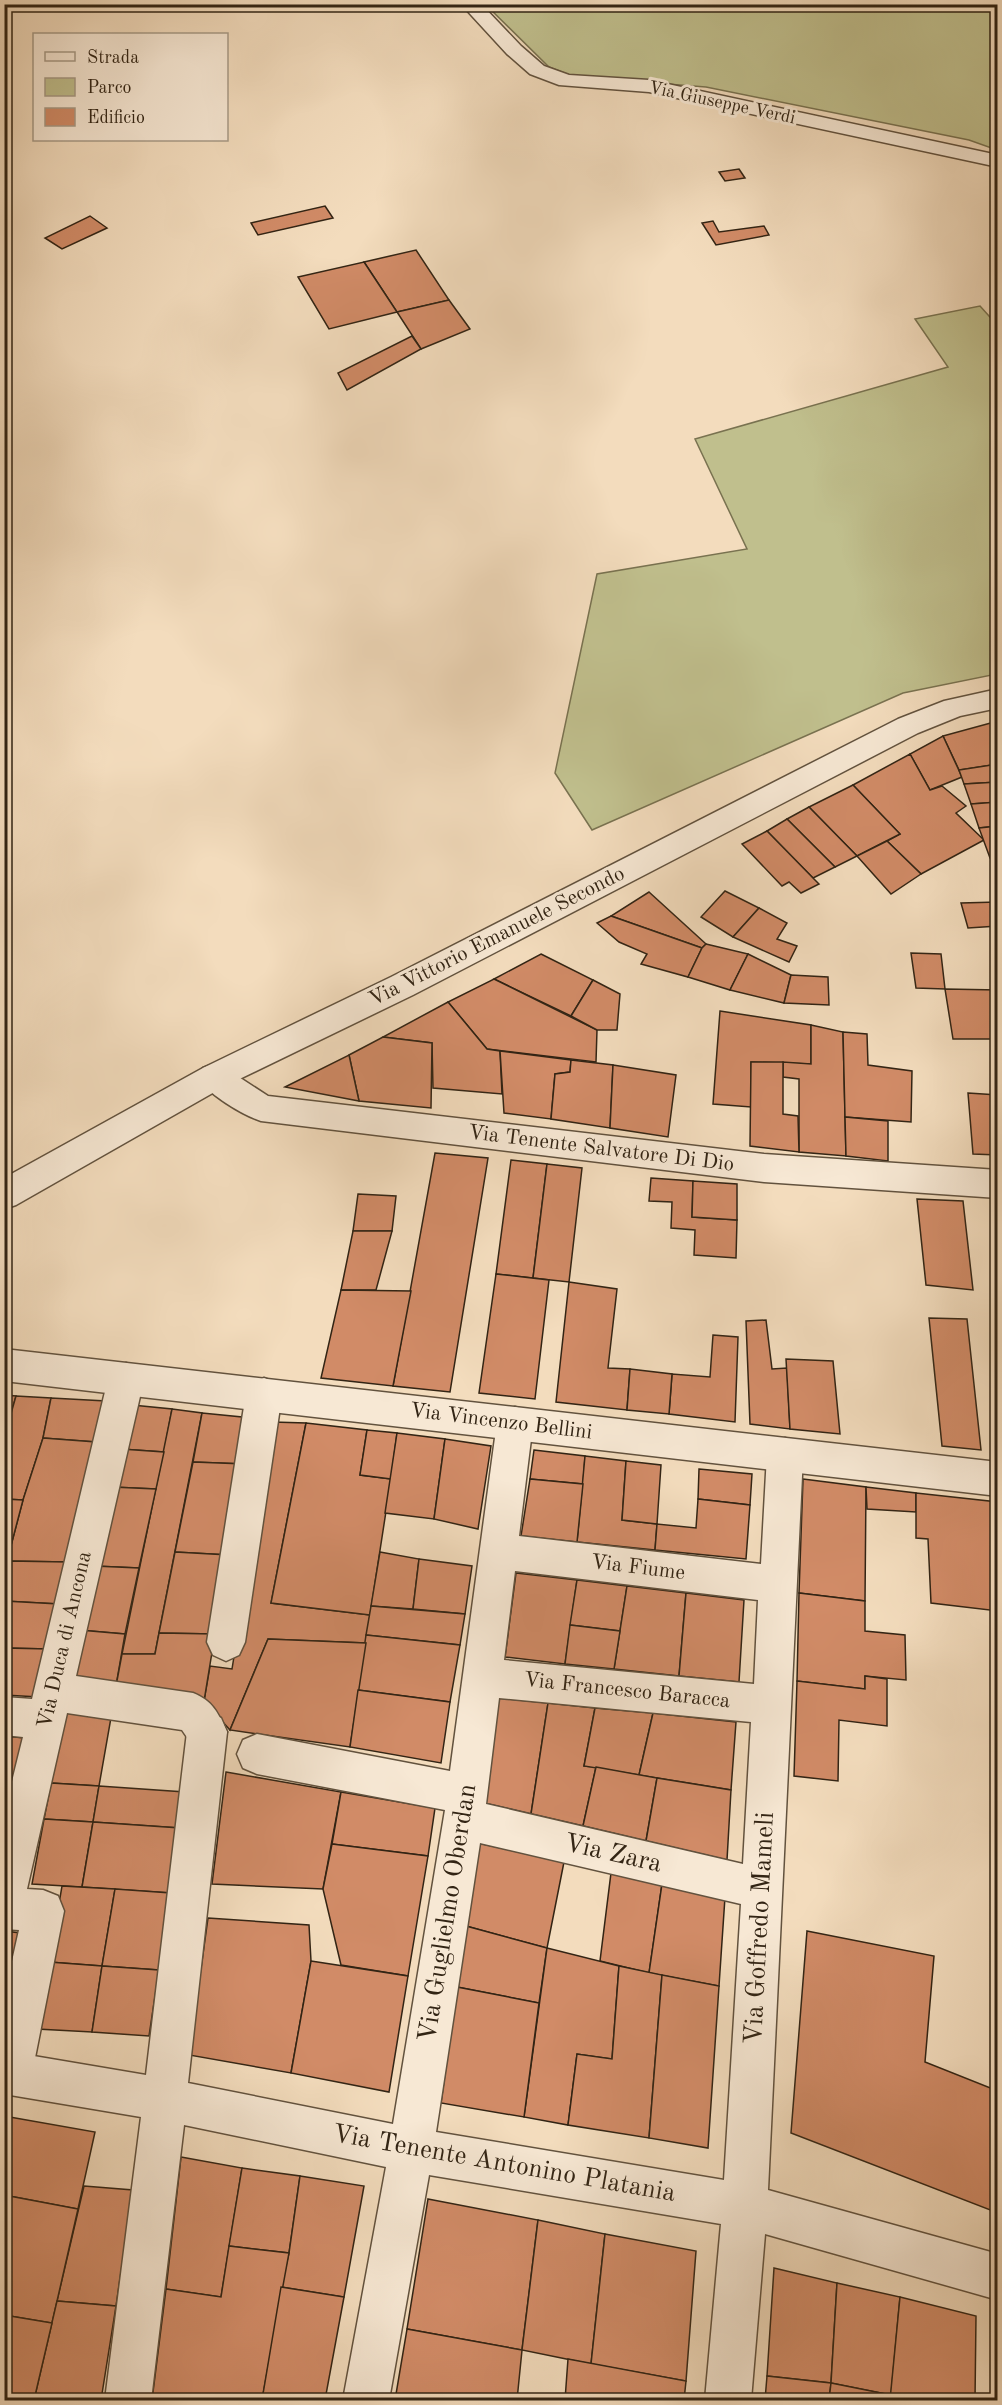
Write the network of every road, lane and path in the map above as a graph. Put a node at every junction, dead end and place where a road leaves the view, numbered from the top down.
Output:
1 (471, 4) edge
2 (998, 161) edge
3 (998, 698) edge
4 (214, 1077) junction
5 (998, 1185) edge
6 (4, 1195) edge
7 (4, 1365) edge
8 (126, 1379) junction
9 (264, 1394) junction
10 (515, 1423) junction
11 (785, 1455) junction
12 (998, 1479) edge
13 (499, 1551) junction
14 (777, 1584) junction
15 (226, 1642) dead end
16 (482, 1677) junction
17 (50, 1705) junction
18 (771, 1705) junction
19 (4, 1716) edge
20 (257, 1754) dead end
21 (465, 1806) junction
22 (762, 1889) junction
23 (4, 1902) edge
24 (4, 1908) edge
25 (7, 2073) edge
26 (165, 2100) junction
27 (411, 2150) junction
28 (745, 2206) junction
29 (998, 2277) edge
30 (128, 2400) edge
31 (366, 2400) edge
32 (728, 2400) edge

1 - 2 street, Via Giuseppe Verdi
3 - 4 street, Via Vittorio Emanuele Secondo
4 - 5 street, Via Tenente Salvatore Di Dio
4 - 6 street, Via Vittorio Emanuele Secondo
7 - 8 street, Via Vincenzo Bellini
8 - 9 street, Via Vincenzo Bellini
8 - 17 street, Via Duca di Ancona
9 - 10 street, Via Vincenzo Bellini
9 - 15 street
10 - 11 street, Via Vincenzo Bellini
10 - 13 street, Via Guglielmo Oberdan
11 - 12 street, Via Vincenzo Bellini
11 - 14 street, Via Goffredo Mameli
13 - 14 street, Via Fiume
13 - 16 street, Via Guglielmo Oberdan
14 - 18 street, Via Goffredo Mameli
16 - 18 street, Via Francesco Baracca
16 - 21 street, Via Guglielmo Oberdan
17 - 19 street
17 - 23 street, Via Duca di Ancona
17 - 26 street
18 - 22 street, Via Goffredo Mameli
20 - 21 street, Via Zara
21 - 22 street, Via Zara
21 - 27 street, Via Guglielmo Oberdan
22 - 28 street, Via Goffredo Mameli
24 - 25 street
25 - 26 street, Via Tenente Antonino Platania
26 - 27 street, Via Tenente Antonino Platania
26 - 30 street
27 - 28 street, Via Tenente Antonino Platania
27 - 31 street, Via Guglielmo Oberdan
28 - 29 street, Via Tenente Antonino Platania
28 - 32 street, Via Goffredo Mameli

